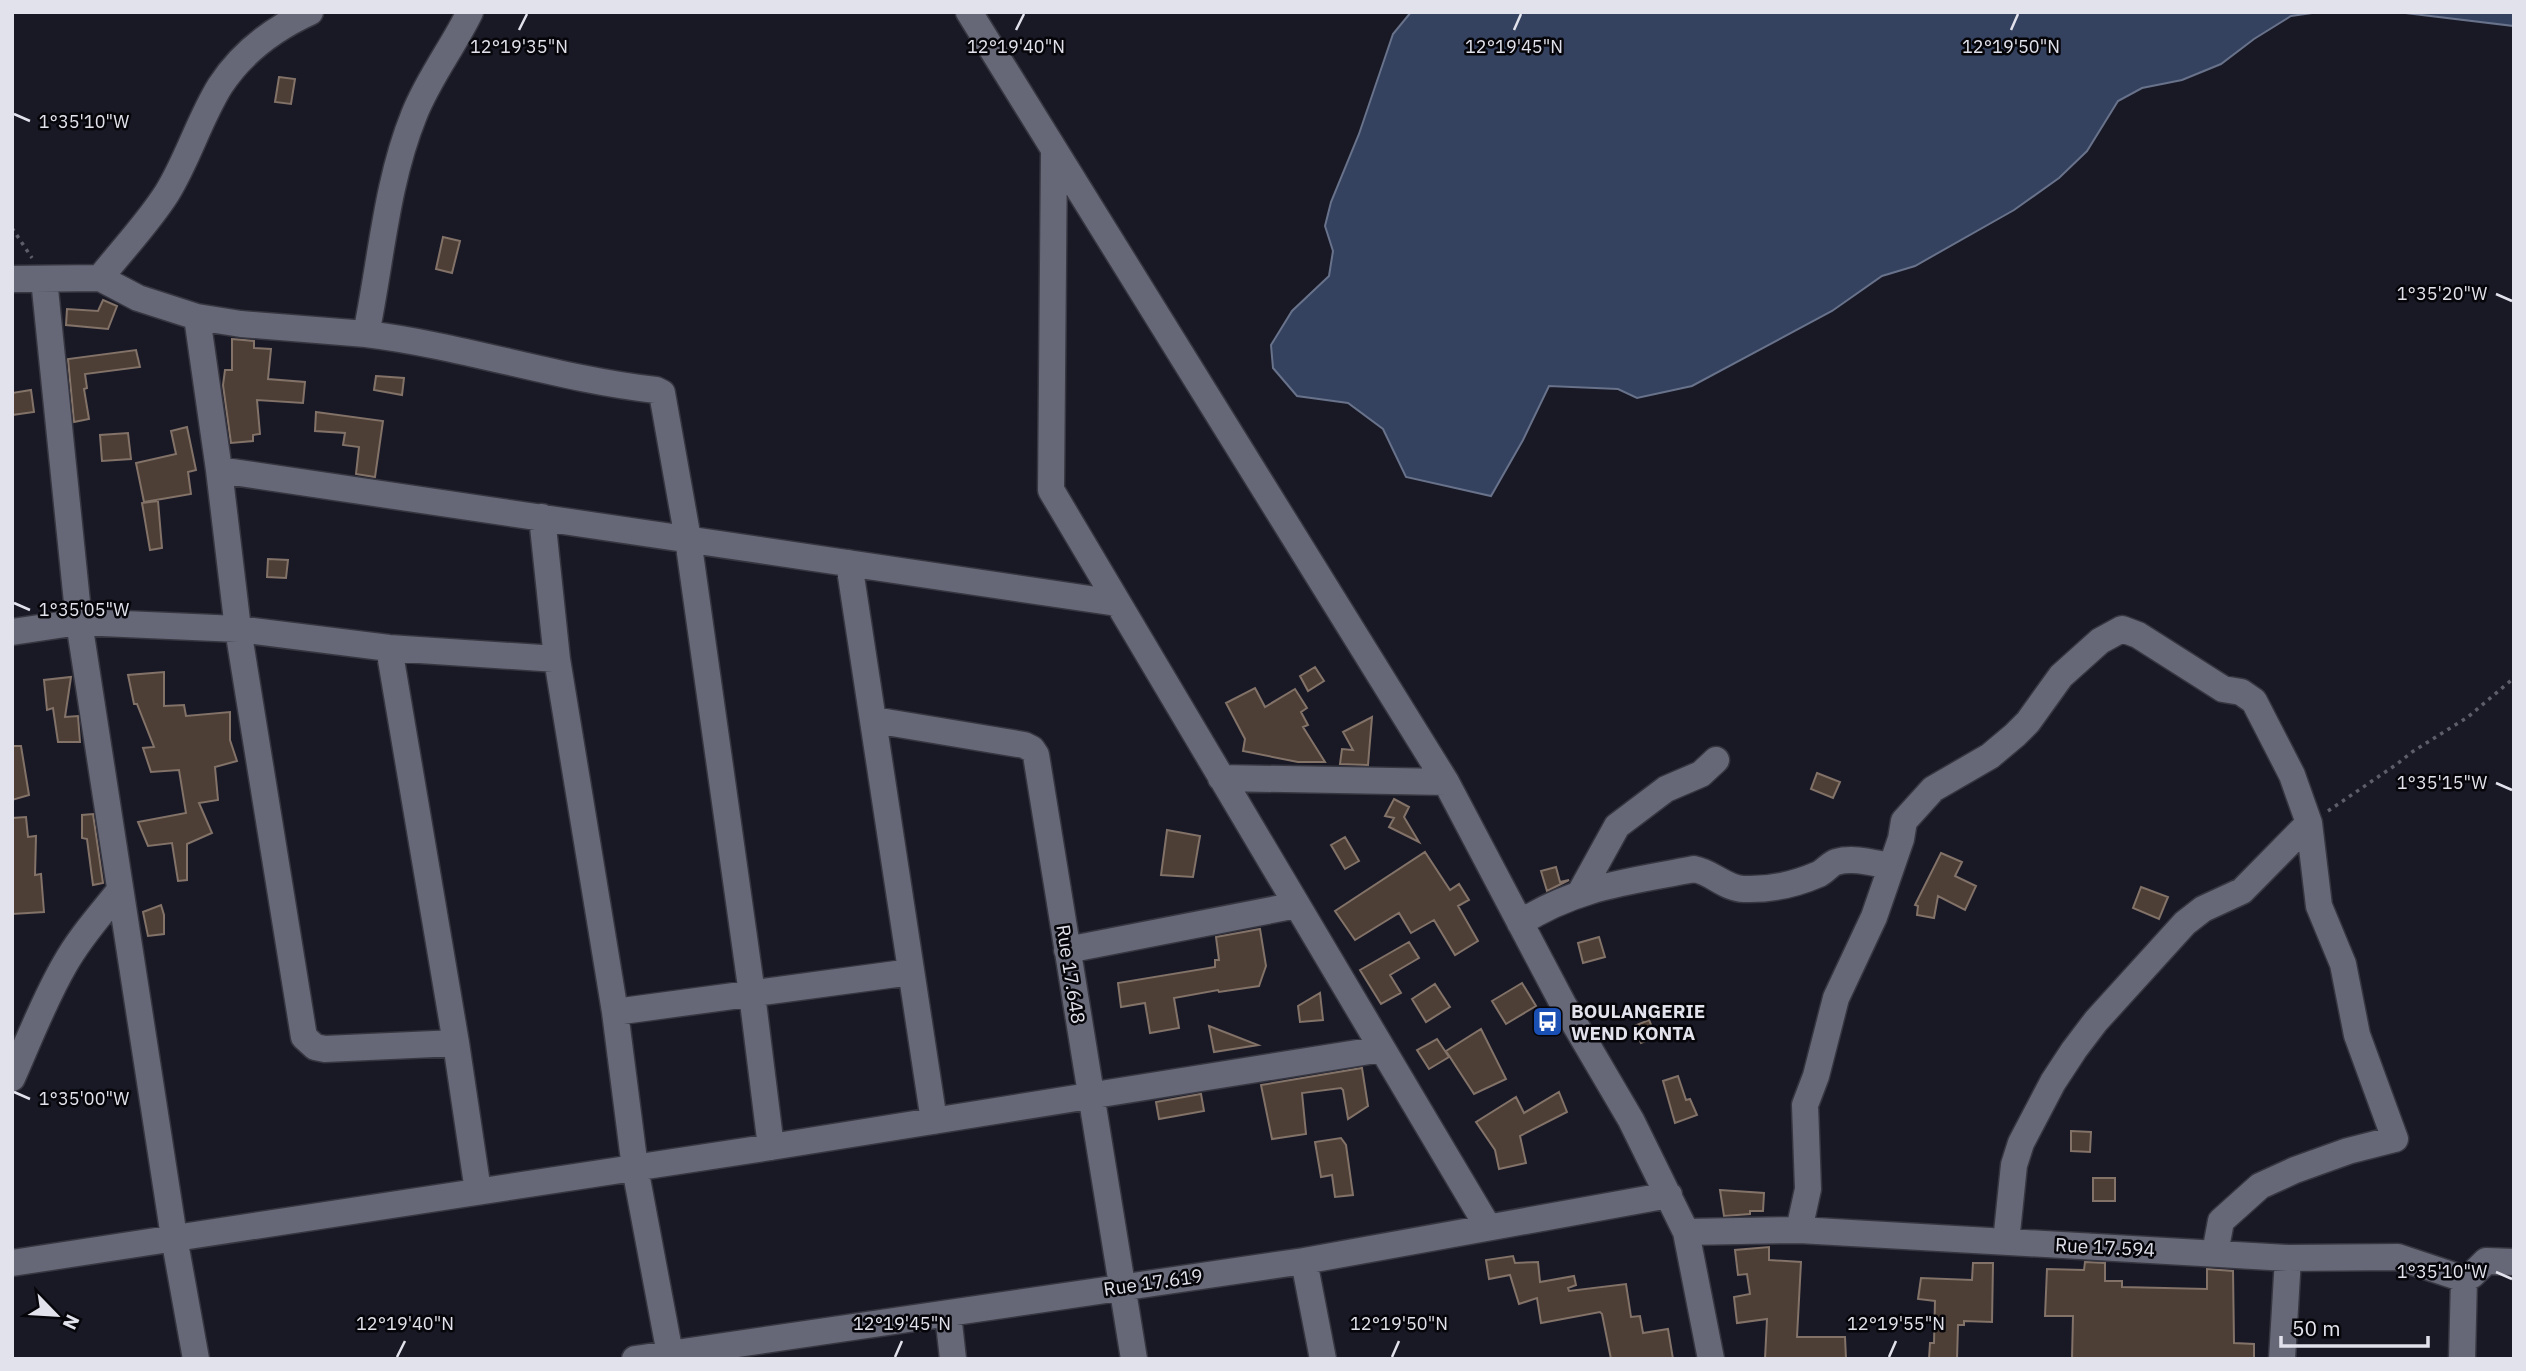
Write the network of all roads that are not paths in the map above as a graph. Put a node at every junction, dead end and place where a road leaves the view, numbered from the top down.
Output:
1 (310, 12) edge
2 (470, 12) edge
3 (969, 12) edge
4 (1054, 152) junction
5 (100, 278) junction
6 (12, 279) edge
7 (44, 279) junction
8 (197, 317) junction
9 (366, 334) junction
10 (219, 470) junction
11 (542, 517) junction
12 (688, 539) junction
13 (849, 563) junction
14 (1117, 603) junction
15 (79, 622) junction
16 (238, 629) junction
17 (12, 632) edge
18 (389, 648) junction
19 (557, 659) junction
20 (874, 720) junction
21 (1716, 761) dead end
22 (1222, 778) junction
23 (1446, 782) junction
24 (2309, 823) junction
25 (1890, 866) junction
26 (120, 890) junction
27 (1580, 893) junction
28 (1297, 905) junction
29 (1520, 923) junction
30 (1067, 950) junction
31 (911, 972) junction
32 (752, 995) junction
33 (615, 1012) junction
34 (456, 1043) junction
35 (1382, 1049) junction
36 (12, 1078) edge
37 (1092, 1095) junction
38 (934, 1121) junction
39 (771, 1147) junction
40 (635, 1168) junction
41 (478, 1191) junction
42 (1668, 1195) junction
43 (1488, 1227) junction
44 (1799, 1230) junction
45 (1686, 1231) junction
46 (174, 1237) junction
47 (2006, 1242) junction
48 (2215, 1253) junction
49 (2288, 1258) junction
50 (1304, 1261) junction
51 (2514, 1262) edge
52 (12, 1263) edge
53 (2464, 1279) junction
54 (1122, 1286) junction
55 (948, 1314) junction
56 (670, 1354) junction
57 (196, 1359) edge
58 (635, 1359) edge
59 (953, 1359) edge
60 (1134, 1359) edge
61 (1323, 1359) edge
62 (1711, 1359) edge
63 (2282, 1359) edge
64 (2462, 1359) edge

1 - 5 street
2 - 9 street
3 - 4 street
4 - 14 street
4 - 23 street
5 - 7 street
5 - 8 street
6 - 7 street
7 - 15 street
8 - 9 street
8 - 10 street
9 - 12 street
10 - 11 street
10 - 16 street
11 - 12 street
11 - 19 street
12 - 13 street
12 - 32 street
13 - 14 street
13 - 20 street
14 - 22 street
15 - 16 street
15 - 17 street
15 - 26 street
16 - 18 street
16 - 34 street
18 - 19 street
18 - 34 street
19 - 33 street
20 - 30 street, Rue 17.648
20 - 31 street
21 - 27 street
22 - 23 street
22 - 28 street
23 - 29 street
24 - 25 street
24 - 47 street
24 - 48 street
25 - 27 street
25 - 44 street
26 - 36 street
26 - 46 street
27 - 29 street
28 - 30 street
28 - 35 street
29 - 42 street
30 - 37 street, Rue 17.648
31 - 32 street
31 - 38 street
32 - 33 street
32 - 39 street
33 - 40 street
34 - 41 street
35 - 37 street
35 - 43 street
37 - 38 street
37 - 54 street, Rue 17.648
38 - 39 street
39 - 40 street
40 - 41 street
40 - 56 street
41 - 46 street
42 - 43 street, Rue 17.619
42 - 45 street
43 - 50 street, Rue 17.619
44 - 45 street, Rue 17.594
44 - 47 street, Rue 17.594
45 - 62 street
46 - 52 street
46 - 57 street
47 - 48 street, Rue 17.594
48 - 49 street, Rue 17.594
49 - 53 street, Rue 17.594
49 - 63 street
50 - 54 street, Rue 17.619
50 - 61 street
51 - 53 street
53 - 64 street
54 - 55 street, Rue 17.619
54 - 60 street, Rue 17.648
55 - 56 street, Rue 17.619
55 - 59 street
56 - 58 street, Rue 17.619

